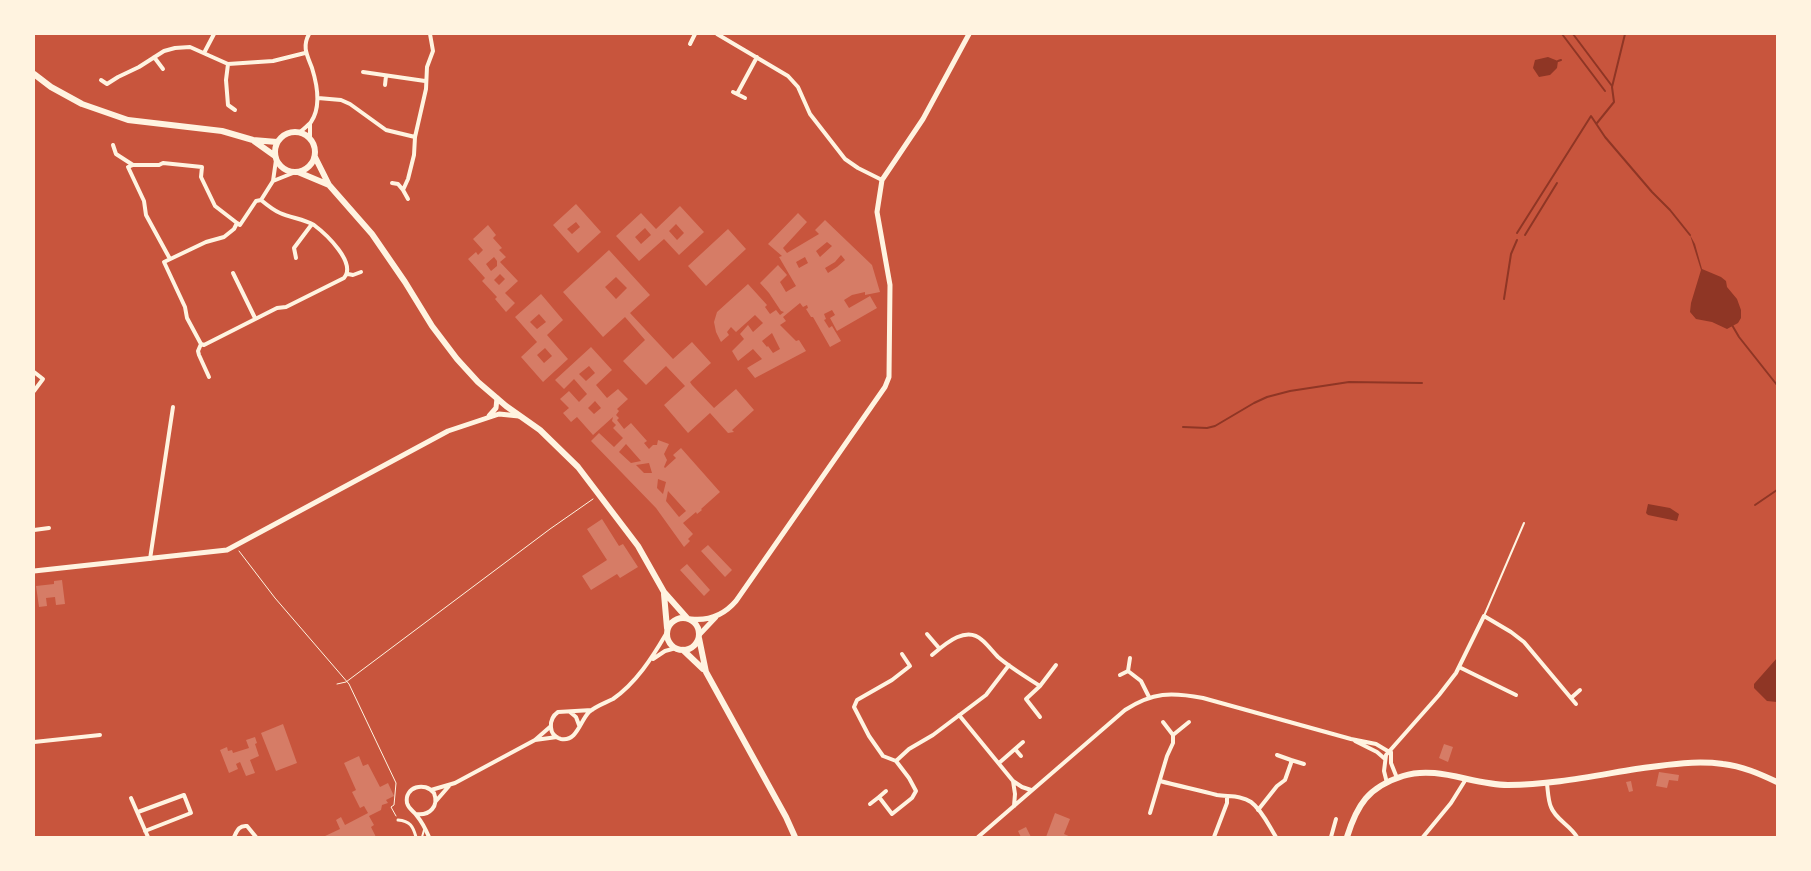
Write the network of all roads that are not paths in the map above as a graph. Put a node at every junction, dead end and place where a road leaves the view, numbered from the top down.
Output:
1 (214, 34) edge
2 (309, 34) edge
3 (430, 34) edge
4 (695, 34) edge
5 (717, 34) edge
6 (969, 34) edge
7 (690, 44) dead end
8 (204, 53) junction
9 (305, 53) junction
10 (154, 57) junction
11 (756, 57) junction
12 (228, 64) junction
13 (163, 69) dead end
14 (363, 72) dead end
15 (34, 74) edge
16 (386, 76) junction
17 (100, 80) dead end
18 (426, 82) junction
19 (385, 85) dead end
20 (733, 92) dead end
21 (738, 94) junction
22 (318, 98) junction
23 (745, 98) dead end
24 (235, 110) dead end
25 (310, 124) junction
26 (299, 133) junction
27 (415, 136) junction
28 (310, 139) junction
29 (253, 140) junction
30 (277, 142) junction
31 (113, 145) dead end
32 (314, 157) junction
33 (276, 158) junction
34 (133, 165) junction
35 (295, 173) junction
36 (882, 180) junction
37 (273, 182) junction
38 (392, 182) dead end
39 (329, 185) junction
40 (403, 190) junction
41 (408, 199) dead end
42 (261, 200) junction
43 (237, 223) junction
44 (312, 224) junction
45 (296, 258) dead end
46 (170, 260) junction
47 (361, 272) dead end
48 (233, 273) dead end
49 (348, 274) junction
50 (255, 318) junction
51 (201, 344) junction
52 (34, 372) edge
53 (209, 377) dead end
54 (34, 391) edge
55 (497, 398) junction
56 (172, 407) dead end
57 (489, 416) junction
58 (523, 418) junction
59 (1524, 523) dead end
60 (49, 528) dead end
61 (34, 530) edge
62 (150, 558) junction
63 (34, 571) edge
64 (664, 592) junction
65 (716, 616) junction
66 (1484, 616) junction
67 (689, 618) junction
68 (667, 631) junction
69 (927, 634) dead end
70 (699, 636) junction
71 (676, 648) junction
72 (939, 648) junction
73 (683, 650) junction
74 (902, 654) dead end
75 (932, 655) dead end
76 (1130, 658) dead end
77 (651, 660) junction
78 (1009, 665) junction
79 (1056, 665) dead end
80 (1459, 667) junction
81 (1128, 671) junction
82 (706, 672) junction
83 (1120, 675) dead end
84 (1040, 686) junction
85 (1580, 690) dead end
86 (1516, 695) dead end
87 (1149, 697) junction
88 (1571, 698) junction
89 (1576, 704) dead end
90 (592, 710) junction
91 (570, 712) junction
92 (960, 715) junction
93 (1040, 717) dead end
94 (1163, 722) dead end
95 (1189, 722) dead end
96 (579, 725) junction
97 (550, 726) junction
98 (1173, 734) junction
99 (100, 735) dead end
100 (557, 737) junction
101 (1351, 739) junction
102 (535, 740) junction
103 (34, 742) edge
104 (1023, 742) dead end
105 (1015, 749) junction
106 (1389, 752) junction
107 (1278, 755) dead end
108 (1021, 756) dead end
109 (1385, 759) junction
110 (1291, 760) junction
111 (896, 761) junction
112 (999, 762) junction
113 (1304, 764) dead end
114 (1397, 778) junction
115 (1466, 779) junction
116 (1013, 781) junction
117 (1160, 781) junction
118 (1777, 782) edge
119 (1387, 783) junction
120 (1547, 784) junction
121 (448, 786) junction
122 (431, 790) junction
123 (1031, 790) junction
124 (886, 791) dead end
125 (1227, 796) junction
126 (879, 797) junction
127 (131, 798) dead end
128 (436, 801) junction
129 (870, 804) dead end
130 (1014, 806) junction
131 (1258, 810) junction
132 (138, 812) junction
133 (1150, 813) dead end
134 (416, 814) junction
135 (1336, 819) dead end
136 (398, 820) road end
137 (425, 828) junction
138 (145, 831) junction
139 (148, 837) edge
140 (234, 837) edge
141 (256, 837) edge
142 (416, 837) edge
143 (422, 837) edge
144 (429, 837) edge
145 (795, 837) edge
146 (978, 837) edge
147 (1214, 837) edge
148 (1276, 837) edge
149 (1331, 837) edge
150 (1347, 837) edge
151 (1423, 837) edge
152 (1577, 837) edge

1 - 8 street
2 - 9 street
3 - 18 street
4 - 7 street
5 - 11 street
6 - 36 street
8 - 10 street
8 - 12 street
9 - 12 street
9 - 22 street
10 - 13 street
10 - 17 street
11 - 21 street
11 - 36 street
12 - 24 street
14 - 16 street
15 - 29 main road
16 - 18 street
16 - 19 street
18 - 27 street
20 - 21 street
21 - 23 street
22 - 25 street
22 - 27 street
25 - 26 street
25 - 28 street
26 - 28 main road
26 - 30 main road
27 - 40 street
28 - 32 main road
29 - 30 main road
29 - 33 main road
30 - 33 main road
31 - 34 street
32 - 35 main road
32 - 39 main road
33 - 35 main road
33 - 37 street
34 - 43 street
34 - 46 street
35 - 37 street
35 - 39 main road
36 - 65 street
37 - 42 street
38 - 40 street
39 - 55 main road
40 - 41 street
42 - 43 street
42 - 44 street
43 - 46 street
44 - 45 street
44 - 49 street
46 - 51 street
47 - 49 street
48 - 50 street
49 - 50 street
50 - 51 street
51 - 53 street
52 - 54 street
55 - 57 street
55 - 58 main road
56 - 62 street
57 - 58 street
57 - 62 street
58 - 64 main road
59 - 66 lane
60 - 61 street
62 - 63 street
64 - 67 main road
64 - 68 main road
65 - 67 street
65 - 70 street
66 - 80 street
66 - 88 street
67 - 68 main road
67 - 70 main road
68 - 71 main road
68 - 77 street
69 - 72 street
70 - 73 main road
70 - 82 main road
71 - 73 main road
71 - 77 street
72 - 75 street
72 - 78 street
73 - 82 main road
74 - 111 street
76 - 81 street
77 - 90 street
78 - 84 street
78 - 92 street
79 - 84 street
80 - 86 street
80 - 106 street
81 - 83 street
81 - 87 street
82 - 145 main road
84 - 93 street
85 - 88 street
87 - 101 street
87 - 123 street
88 - 89 street
90 - 91 street
90 - 96 street
91 - 96 street
91 - 97 street
92 - 111 street
92 - 112 street
94 - 98 street
95 - 98 street
96 - 100 street
97 - 100 street
97 - 102 street
98 - 117 street
99 - 103 street
100 - 102 street
101 - 106 street
101 - 109 street
102 - 121 street
104 - 105 street
105 - 108 street
105 - 112 street
106 - 109 street
106 - 114 street
107 - 110 street
109 - 119 street
110 - 113 street
110 - 131 street
111 - 126 street
112 - 116 street
114 - 115 main road
114 - 119 main road
115 - 120 main road
115 - 151 street
116 - 123 street
116 - 130 street
117 - 125 street
117 - 133 street
118 - 120 main road
119 - 150 main road
120 - 152 street
121 - 122 street
121 - 128 street
122 - 128 street
122 - 134 street
123 - 130 street
124 - 126 street
125 - 131 street
125 - 147 street
126 - 129 street
127 - 132 street
128 - 134 street
130 - 146 street
131 - 148 street
132 - 138 street
132 - 138 street
134 - 137 street
135 - 149 street
136 - 142 street
137 - 143 lane
137 - 144 street
138 - 139 street
140 - 141 street

